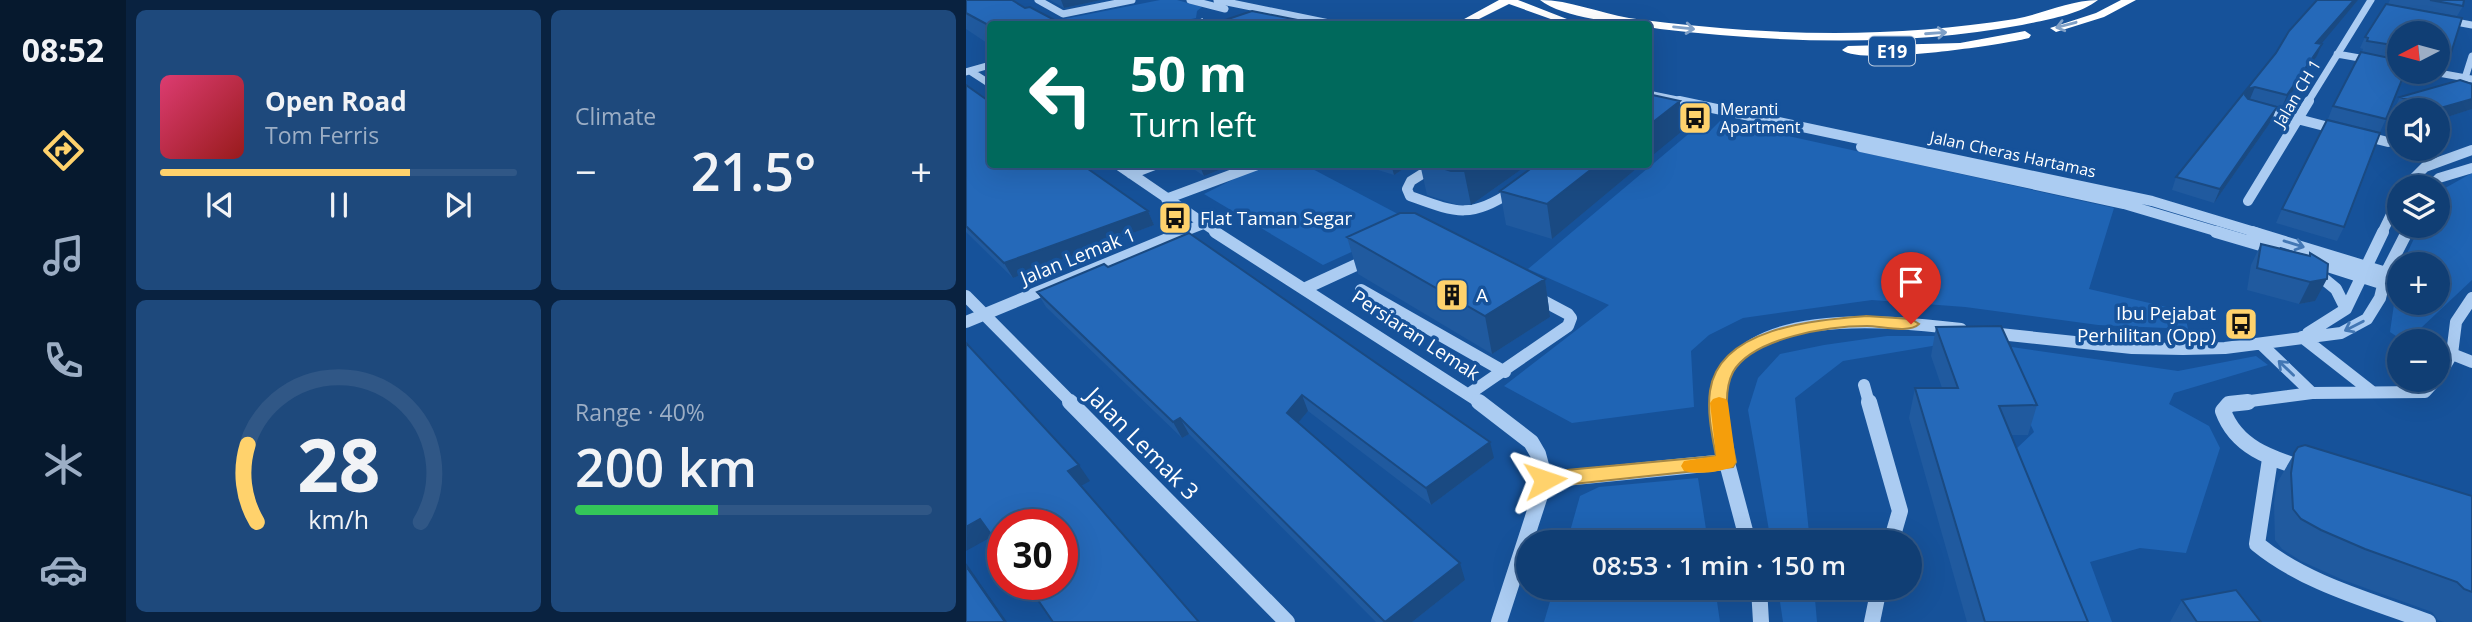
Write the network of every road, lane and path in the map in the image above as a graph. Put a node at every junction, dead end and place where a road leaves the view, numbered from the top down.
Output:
1 (1038, 0) edge
2 (1132, 0) edge
3 (1190, 0) edge
4 (1217, 0) edge
5 (1508, 0) edge
6 (1546, 0) edge
7 (2063, 0) edge
8 (2092, 0) edge
9 (2130, 0) edge
10 (2369, 3) edge
11 (2380, 9) edge
12 (2433, 18) edge
13 (1287, 21) edge
14 (1319, 21) edge
15 (1467, 21) edge
16 (1571, 21) edge
17 (1641, 21) edge
18 (1652, 23) edge
19 (2472, 25) edge
20 (1991, 26) junction
21 (1652, 37) edge
22 (2337, 54) junction
23 (2472, 56) edge
24 (2387, 63) edge
25 (987, 66) edge
26 (968, 72) edge
27 (2450, 75) edge
28 (2469, 78) edge
29 (987, 82) edge
30 (1652, 97) edge
31 (2248, 107) edge
32 (2298, 119) junction
33 (2387, 142) edge
34 (2472, 150) edge
35 (2472, 167) edge
36 (1123, 168) edge
37 (1147, 168) edge
38 (1249, 168) edge
39 (1432, 168) edge
40 (1131, 174) junction
41 (2417, 175) edge
42 (2448, 175) edge
43 (1523, 184) edge
44 (1166, 199) junction
45 (2248, 201) dead end
46 (2387, 223) edge
47 (1203, 224) junction
48 (2232, 230) junction
49 (2404, 238) edge
50 (1384, 251) edge
51 (2292, 257) junction
52 (2364, 272) junction
53 (2385, 278) junction
54 (1306, 288) junction
55 (1521, 289) edge
56 (1361, 290) dead end
57 (966, 296) edge
58 (2472, 298) edge
59 (2346, 309) junction
60 (984, 315) junction
61 (966, 323) edge
62 (2302, 337) junction
63 (2261, 344) junction
64 (2452, 354) junction
65 (2450, 357) edge
66 (2472, 362) edge
67 (1505, 372) junction
68 (1864, 384) dead end
69 (2371, 391) junction
70 (2387, 391) edge
71 (2312, 393) junction
72 (1469, 394) junction
73 (2270, 459) junction
74 (1726, 462) junction
75 (2321, 474) edge
76 (1545, 480) junction
77 (1745, 530) edge
78 (1894, 530) edge
79 (1759, 600) edge
80 (1877, 600) edge
81 (1287, 622) edge
82 (1499, 622) edge
83 (1760, 622) edge
84 (1872, 622) edge
85 (2428, 622) edge

1 - 2 street
3 - 13 street
4 - 14 street
5 - 15 highway
5 - 16 highway
6 -> 17 highway, E19
7 - 20 highway
8 - 20 highway, E19
9 -> 21 highway, E19
10 - 11 street
10 - 22 street, Jalan CH 1
12 - 19 street
18 -> 20 highway, E19
22 - 24 street
22 - 32 street, Jalan CH 1
23 - 28 street
25 - 26 street
26 - 29 street
27 - 28 street
30 - 48 street, Jalan Cheras Hartamas
31 - 32 street
32 - 33 street
32 - 45 street, Jalan CH 1
34 - 41 street
35 - 42 street
36 - 40 street, Persiaran Lemak
37 - 40 street
38 - 44 street
39 - 43 street
40 - 44 street, Persiaran Lemak
44 - 47 street, Persiaran Lemak
46 - 52 street
47 - 54 street, Persiaran Lemak
47 - 60 street, Jalan Lemak 1
48 - 51 street, Jalan Cheras Hartamas
48 -> 52 street, Jalan Cheras Hartamas
49 - 53 street
50 - 54 street
51 - 52 street, Jalan Cheras Hartamas
51 - 59 street
52 - 53 street, Jalan Cheras Hartamas
52 - 59 street
53 -> 62 street
54 - 72 street, Persiaran Lemak
55 - 67 street
56 - 67 street
57 - 60 street, Jalan Lemak 3
58 - 64 street
59 - 62 street
60 - 61 street, Jalan Lemak 1
60 - 81 street, Jalan Lemak 3
62 - 63 street
62 - 69 street
71 -> 63 street
63 - 74 street
64 - 65 street
64 - 66 street
67 - 72 street
68 - 78 street
69 - 70 street
69 - 71 street
71 - 73 street
72 - 76 street, Persiaran Lemak
73 - 75 street
73 - 85 street
74 - 76 street
74 - 77 street
76 - 82 street
79 - 83 street
80 - 84 street

